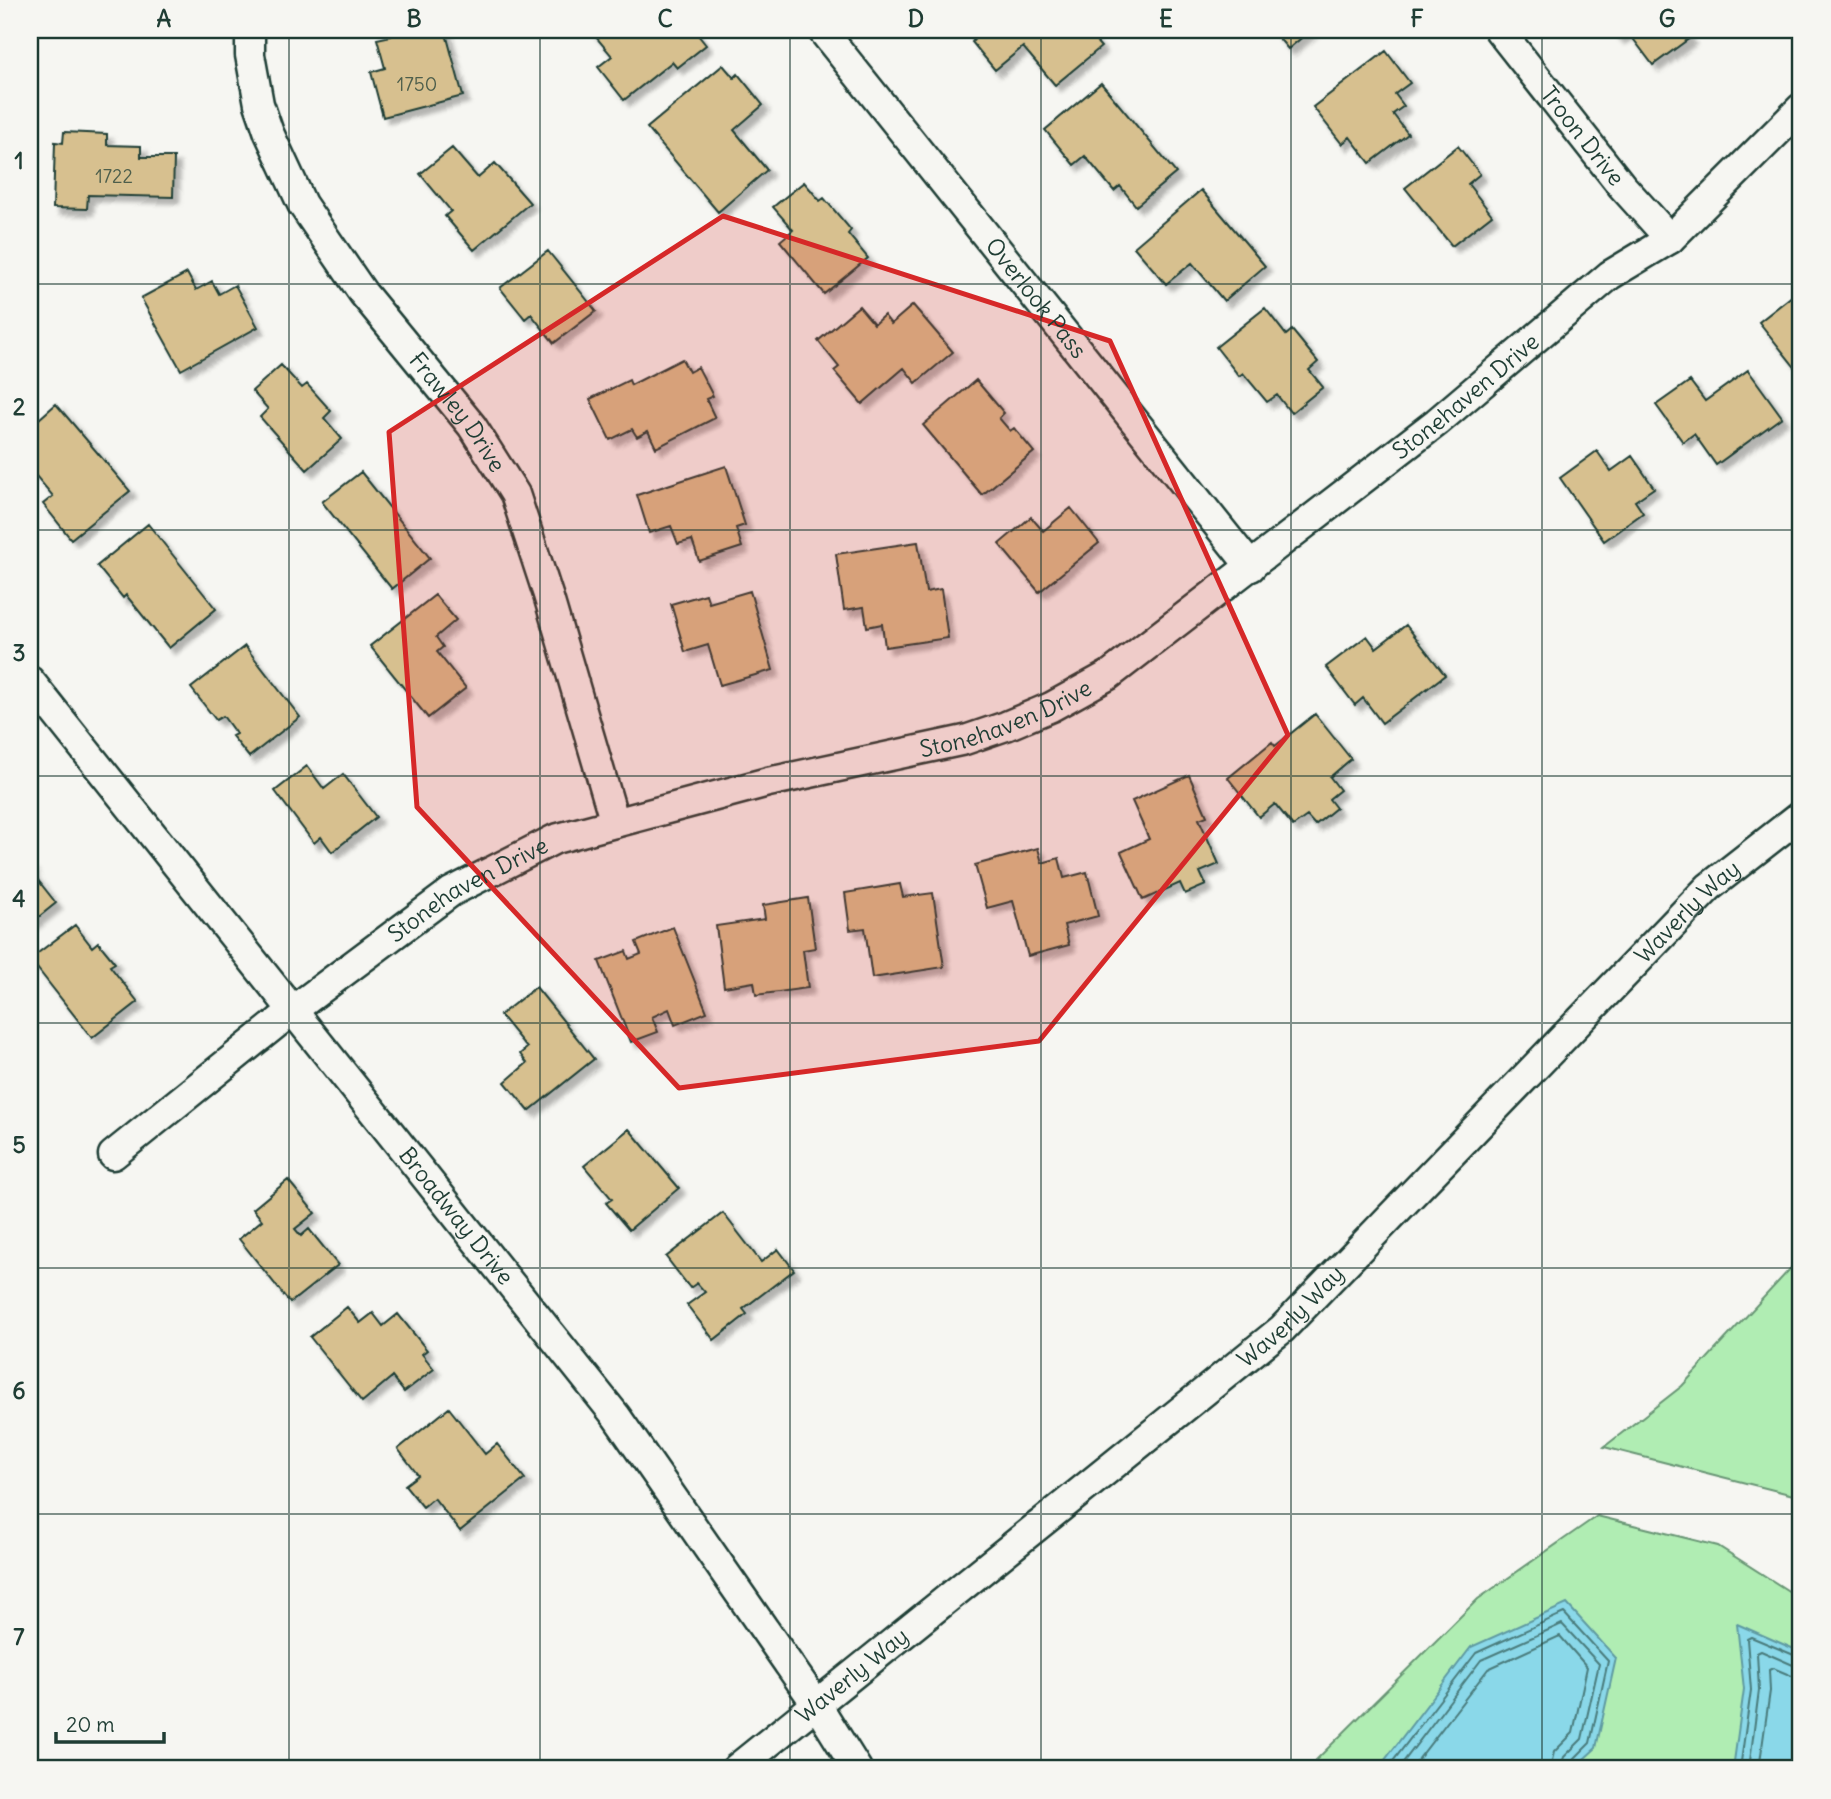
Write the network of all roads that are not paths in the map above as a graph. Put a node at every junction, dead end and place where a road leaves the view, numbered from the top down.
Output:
1 (250, 30) edge
2 (822, 30) edge
3 (1499, 30) edge
4 (1801, 108) edge
5 (1670, 239) junction
6 (1251, 567) junction
7 (30, 681) edge
8 (1801, 815) edge
9 (615, 823) junction
10 (293, 1010) junction
11 (113, 1155) dead end
12 (817, 1705) junction
13 (736, 1769) edge
14 (857, 1769) edge

1 - 9 street, Frawley Drive
2 - 6 street, Overlook Pass
3 - 5 street, Troon Drive
4 - 5 street, Stonehaven Drive
5 - 6 street, Stonehaven Drive
6 - 9 street, Stonehaven Drive
7 - 10 street, Broadway Drive
8 - 12 street, Waverly Way
9 - 10 street, Stonehaven Drive
10 - 11 street, Stonehaven Drive
10 - 12 street, Broadway Drive
12 - 13 street, Waverly Way
12 - 14 street, Broadway Drive

